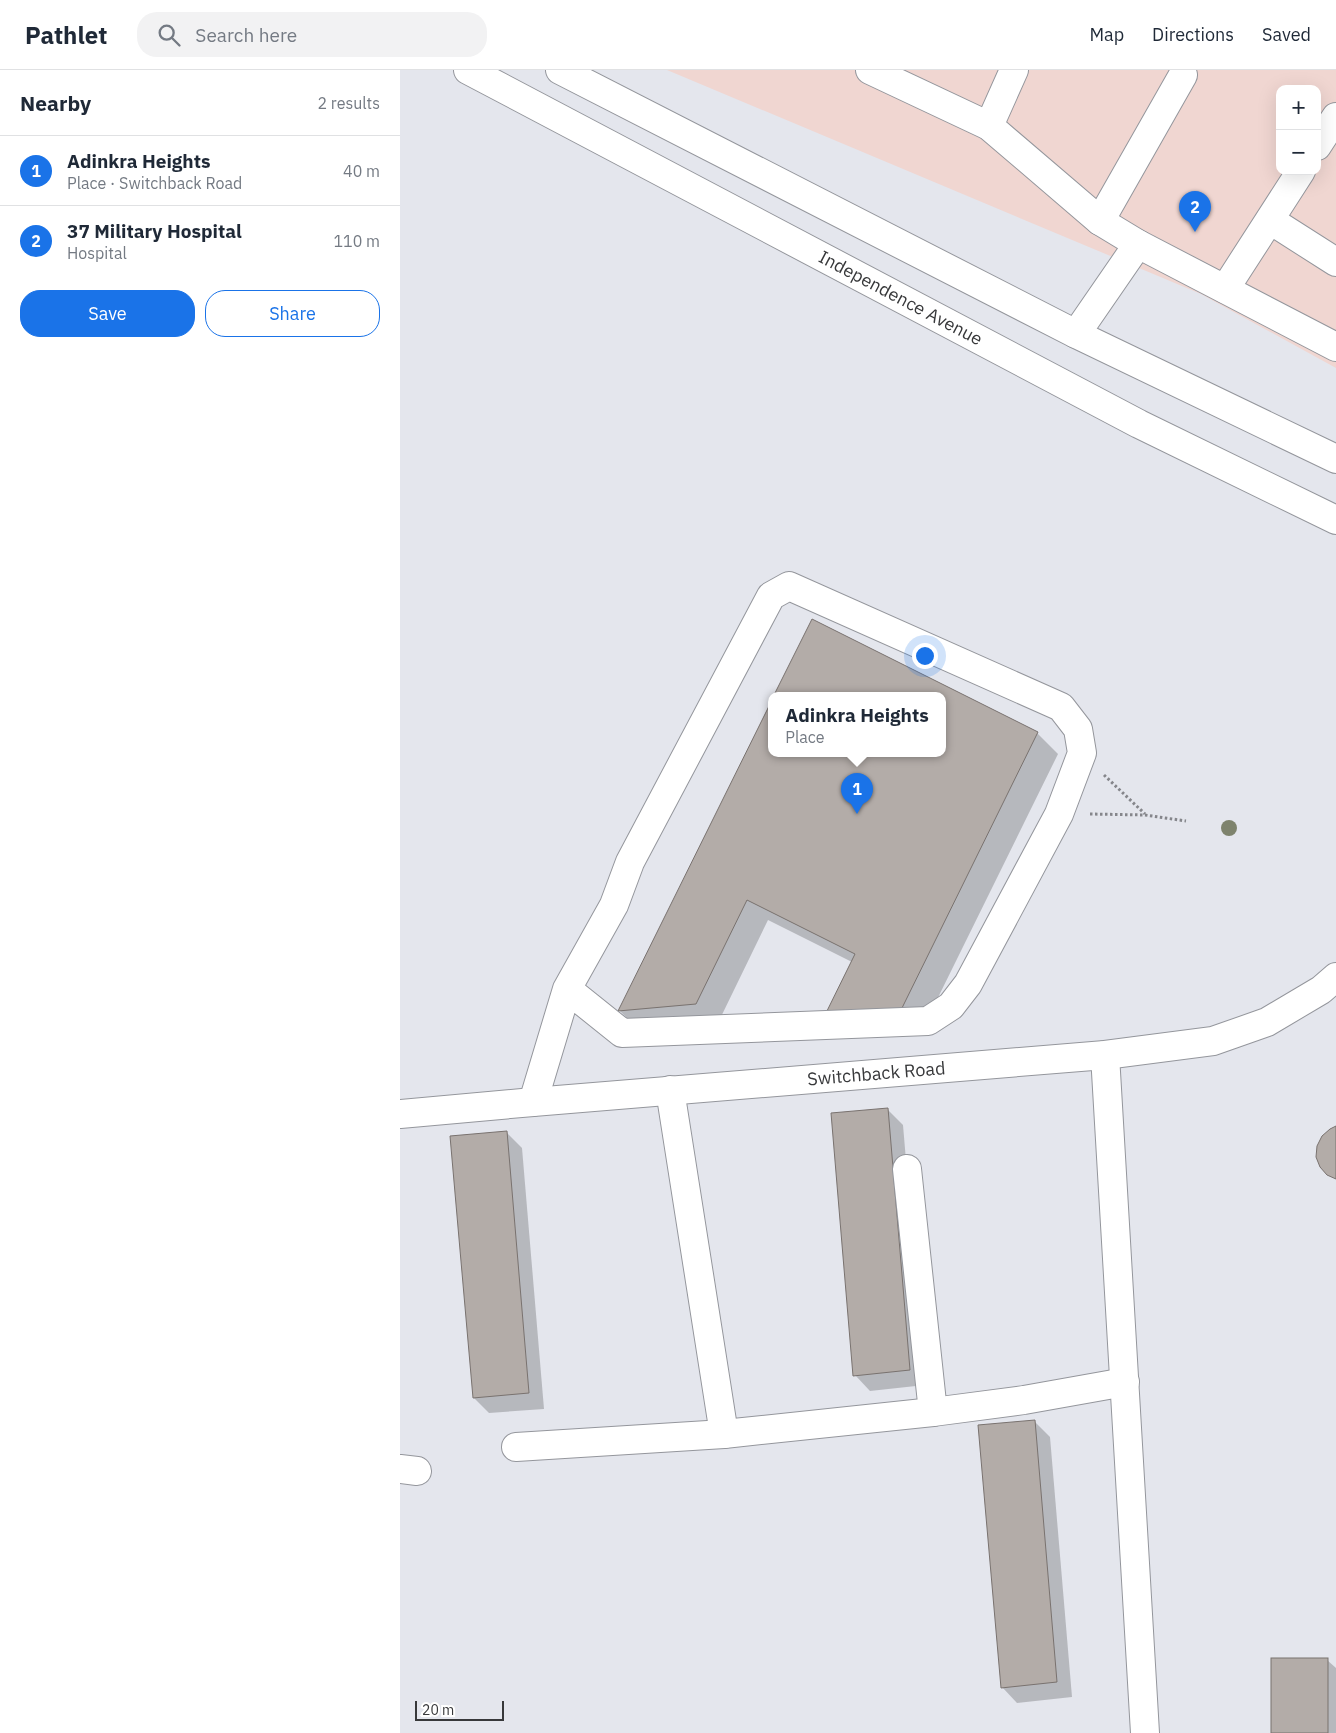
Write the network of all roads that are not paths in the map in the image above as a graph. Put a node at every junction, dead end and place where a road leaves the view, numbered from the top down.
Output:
1 (468, 70) edge
2 (560, 70) edge
3 (870, 70) edge
4 (1014, 70) edge
5 (1183, 75) dead end
6 (1336, 117) edge
7 (989, 126) junction
8 (1321, 140) edge
9 (1298, 175) edge
10 (1270, 220) junction
11 (1100, 221) junction
12 (1138, 244) junction
13 (1336, 262) edge
14 (1225, 289) junction
15 (1076, 334) junction
16 (1336, 347) edge
17 (1336, 458) edge
18 (1336, 520) edge
19 (1336, 977) edge
20 (567, 989) junction
21 (1105, 1054) junction
22 (670, 1090) junction
23 (533, 1102) junction
24 (400, 1114) edge
25 (907, 1169) dead end
26 (1125, 1382) junction
27 (933, 1412) junction
28 (724, 1434) junction
29 (516, 1447) dead end
30 (1145, 1733) edge

1 - 18 main road, Independence Avenue
2 - 15 main road
3 - 7 main road
4 - 7 main road
5 - 11 main road
6 - 8 main road
7 - 11 main road
9 - 10 main road
10 - 13 main road
10 - 14 main road
11 - 12 main road
12 - 14 main road
12 - 15 main road
14 - 16 main road
15 - 17 main road
19 - 21 main road, Switchback Road
20 - 20 main road
20 - 23 main road
21 - 22 main road, Switchback Road
21 - 26 main road
22 - 23 main road, Switchback Road
22 - 28 main road
23 - 24 main road, Switchback Road
25 - 27 main road
26 - 27 main road
26 - 30 main road
27 - 28 main road
28 - 29 main road

